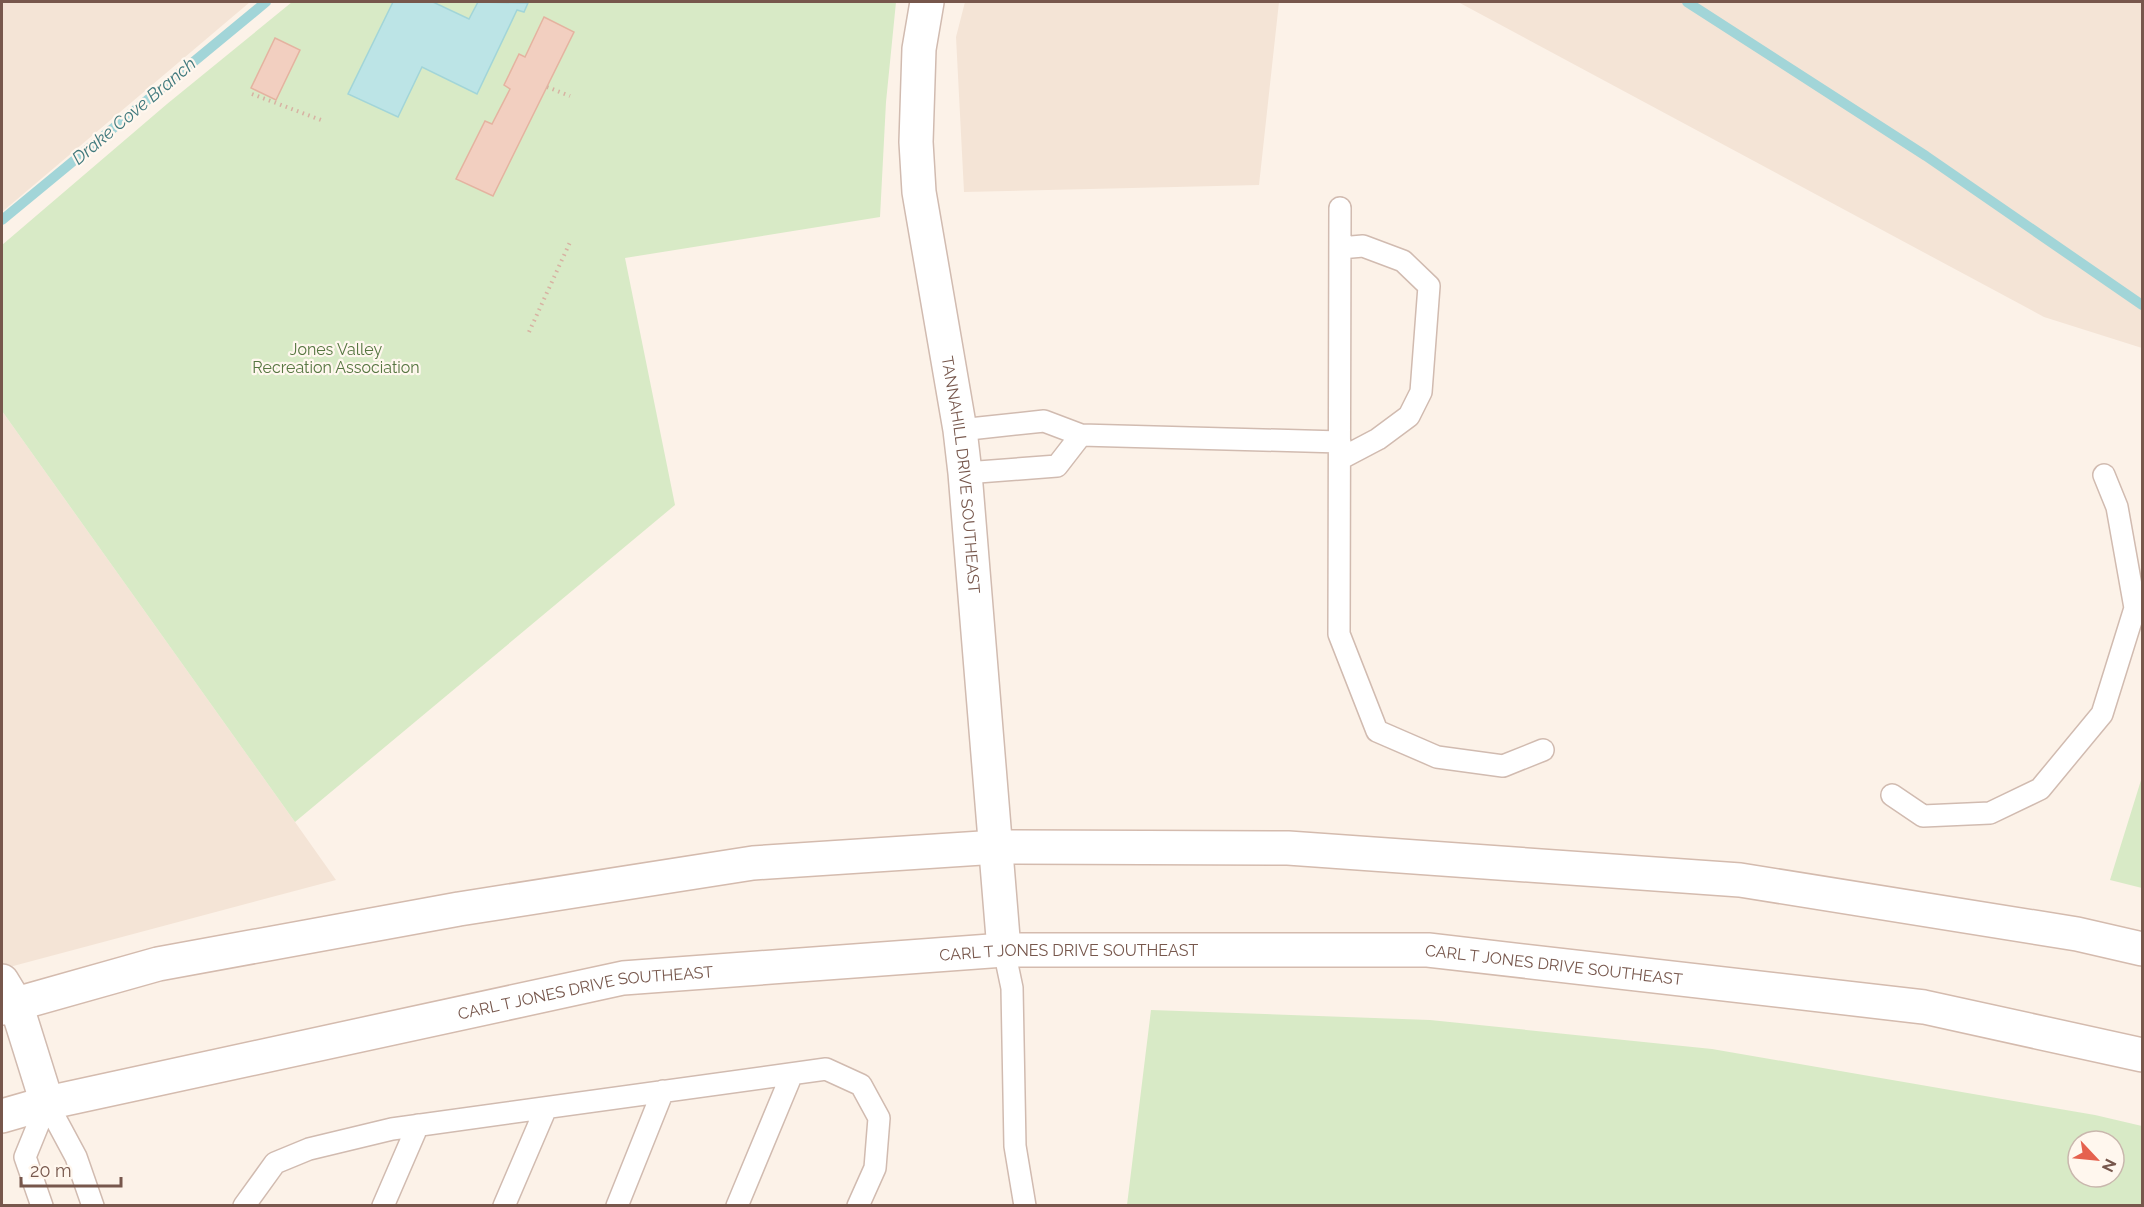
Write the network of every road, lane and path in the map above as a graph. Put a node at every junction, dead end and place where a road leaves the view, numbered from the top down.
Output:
1 (927, 2) edge
2 (547, 87) dead end
3 (252, 94) dead end
4 (570, 96) dead end
5 (321, 120) dead end
6 (1340, 208) dead end
7 (571, 240) dead end
8 (1340, 248) junction
9 (529, 332) dead end
10 (960, 430) junction
11 (1081, 435) junction
12 (1340, 450) junction
13 (965, 474) junction
14 (2104, 475) dead end
15 (1543, 750) dead end
16 (1892, 795) dead end
17 (997, 848) junction
18 (1004, 950) junction
19 (2142, 950) edge
20 (6, 998) edge
21 (2142, 1055) edge
22 (792, 1074) junction
23 (663, 1091) junction
24 (47, 1103) junction
25 (546, 1108) junction
26 (2, 1116) edge
27 (418, 1125) junction
28 (42, 1206) edge
29 (93, 1206) edge
30 (244, 1206) edge
31 (383, 1206) edge
32 (504, 1206) edge
33 (617, 1206) edge
34 (737, 1206) edge
35 (858, 1206) edge
36 (1025, 1206) edge

1 - 10 main road, TANNAHILL DRIVE SOUTHEAST
2 - 4 path
3 - 5 path
6 - 8 lane
7 - 9 path
8 - 12 lane
8 - 12 lane
10 - 11 lane
10 - 13 main road, TANNAHILL DRIVE SOUTHEAST
11 - 12 lane
11 - 13 lane
12 - 15 lane
13 - 17 main road, TANNAHILL DRIVE SOUTHEAST
14 - 16 lane
17 - 18 main road, TANNAHILL DRIVE SOUTHEAST
17 - 19 main road
17 - 20 main road
18 - 21 main road, CARL T JONES DRIVE SOUTHEAST
18 - 24 main road, CARL T JONES DRIVE SOUTHEAST
18 - 36 lane
20 - 24 main road
22 - 23 lane
22 - 34 lane
22 - 35 lane
23 - 25 lane
23 - 33 lane
24 - 26 main road, CARL T JONES DRIVE SOUTHEAST
24 - 28 lane
24 - 29 lane
25 - 27 lane
25 - 32 lane
27 - 30 lane
27 - 31 lane

